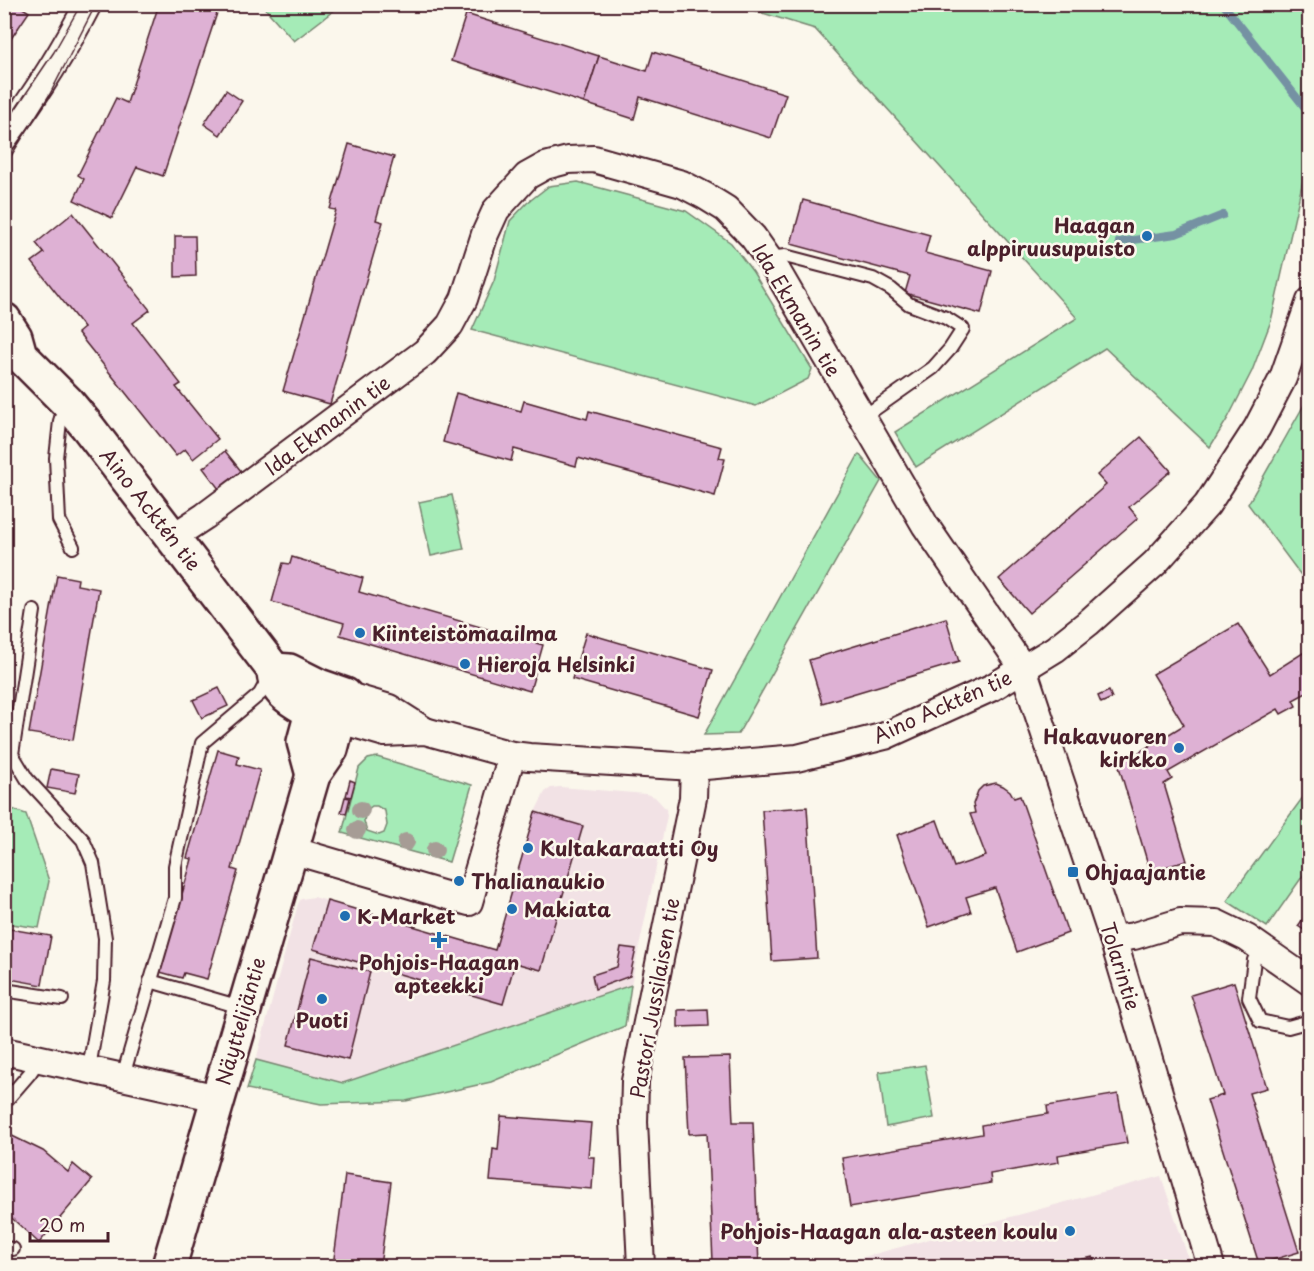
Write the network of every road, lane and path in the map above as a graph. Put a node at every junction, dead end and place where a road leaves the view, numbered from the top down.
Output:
1 (88, 4) edge
2 (4, 138) edge
3 (768, 258) junction
4 (1310, 301) edge
5 (10, 342) edge
6 (67, 402) junction
7 (862, 418) junction
8 (173, 537) junction
9 (73, 548) dead end
10 (34, 611) dead end
11 (1023, 668) junction
12 (273, 670) junction
13 (329, 703) junction
14 (512, 755) junction
15 (694, 767) junction
16 (291, 850) junction
17 (1113, 939) junction
18 (1261, 948) junction
19 (150, 981) junction
20 (1310, 982) edge
21 (4, 990) edge
22 (62, 999) dead end
23 (244, 1008) junction
24 (1310, 1021) edge
25 (4, 1051) edge
26 (40, 1058) junction
27 (89, 1068) junction
28 (123, 1076) junction
29 (218, 1098) junction
30 (4, 1103) edge
31 (170, 1266) edge
32 (641, 1266) edge
33 (1211, 1266) edge

1 - 2 street
3 - 7 street, Ida Ekmanin tie
3 - 7 lane
3 - 8 street, Ida Ekmanin tie
4 - 11 street, Aino Acktén tie
5 - 6 main road, Aino Acktén tie
6 - 8 main road, Aino Acktén tie
6 - 9 lane
7 - 11 street, Ida Ekmanin tie
8 - 12 main road, Aino Acktén tie
10 - 27 lane
11 - 15 street, Aino Acktén tie
11 - 17 street, Tolarintie
12 - 13 main road, Aino Acktén tie
12 - 19 lane
13 - 14 street, Aino Acktén tie
13 - 16 main road, Näyttelijäntie
14 - 15 street, Aino Acktén tie
14 - 16 street
15 - 32 street, Pastori Jussilaisen tie
16 - 23 main road, Näyttelijäntie
17 - 18 street
17 - 33 street, Tolarintie
18 - 20 street
18 - 24 lane
19 - 23 lane
19 - 28 lane
21 - 22 lane
23 - 29 main road, Näyttelijäntie
25 - 26 street
26 - 27 street
26 - 30 lane
27 - 28 street
28 - 29 street
29 - 31 main road, Näyttelijäntie

